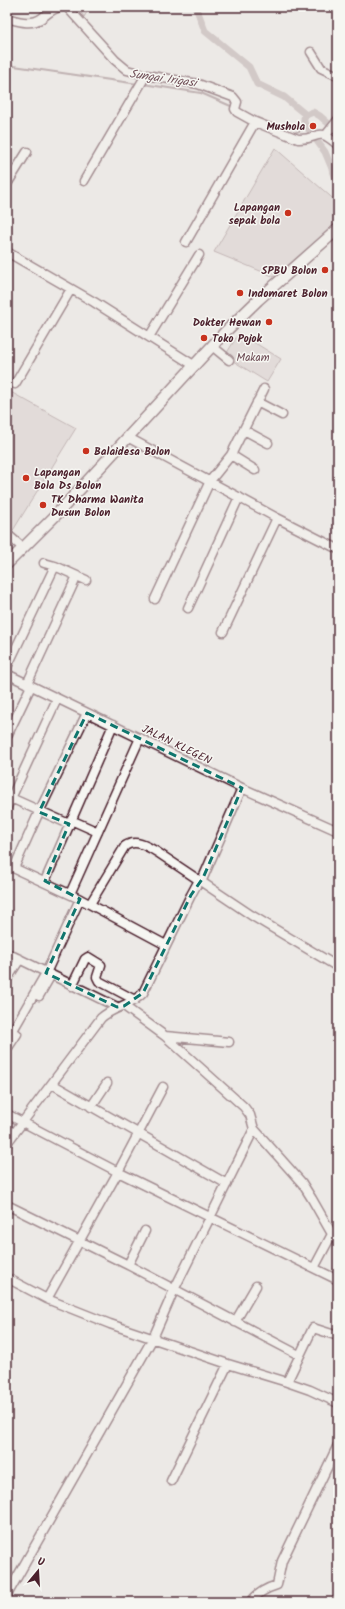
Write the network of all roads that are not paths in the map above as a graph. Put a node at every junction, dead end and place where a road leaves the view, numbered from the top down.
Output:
1 (61, 7) edge
2 (67, 7) edge
3 (47, 10) edge
4 (7, 18) edge
5 (311, 52) dead end
6 (338, 76) edge
7 (144, 79) junction
8 (338, 120) edge
9 (255, 122) junction
10 (330, 132) junction
11 (338, 145) edge
12 (27, 152) dead end
13 (84, 180) dead end
14 (7, 184) edge
15 (338, 230) edge
16 (186, 242) dead end
17 (7, 252) edge
18 (199, 255) dead end
19 (71, 289) junction
20 (149, 337) junction
21 (212, 346) junction
22 (229, 360) dead end
23 (195, 366) junction
24 (14, 384) dead end
25 (264, 389) dead end
26 (257, 402) junction
27 (282, 415) dead end
28 (244, 430) junction
29 (129, 438) junction
30 (268, 443) dead end
31 (231, 455) junction
32 (255, 470) dead end
33 (210, 481) junction
34 (240, 497) junction
35 (277, 518) junction
36 (7, 534) edge
37 (23, 548) junction
38 (338, 549) edge
39 (44, 563) dead end
40 (7, 564) edge
41 (55, 566) junction
42 (77, 576) junction
43 (86, 580) dead end
44 (155, 599) dead end
45 (188, 608) dead end
46 (223, 632) dead end
47 (7, 667) edge
48 (7, 674) edge
49 (29, 685) junction
50 (57, 699) junction
51 (87, 713) junction
52 (113, 726) junction
53 (7, 736) edge
54 (140, 738) junction
55 (242, 788) junction
56 (10, 793) edge
57 (7, 807) edge
58 (40, 812) junction
59 (70, 822) junction
60 (338, 831) edge
61 (98, 832) junction
62 (11, 866) edge
63 (44, 881) junction
64 (200, 881) junction
65 (70, 894) junction
66 (80, 899) junction
67 (90, 904) junction
68 (166, 945) junction
69 (7, 953) edge
70 (20, 959) junction
71 (338, 967) edge
72 (49, 974) junction
73 (7, 979) edge
74 (72, 986) junction
75 (135, 1000) junction
76 (121, 1006) junction
77 (12, 1031) edge
78 (165, 1036) junction
79 (229, 1042) dead end
80 (7, 1049) edge
81 (106, 1083) dead end
82 (52, 1084) junction
83 (163, 1087) dead end
84 (91, 1107) junction
85 (7, 1114) edge
86 (22, 1123) junction
87 (254, 1129) junction
88 (138, 1133) junction
89 (7, 1143) edge
90 (118, 1172) junction
91 (227, 1184) junction
92 (7, 1205) edge
93 (210, 1218) junction
94 (145, 1231) dead end
95 (335, 1236) edge
96 (79, 1240) junction
97 (128, 1265) junction
98 (314, 1268) junction
99 (7, 1278) edge
100 (338, 1280) edge
101 (256, 1286) dead end
102 (174, 1290) junction
103 (47, 1299) junction
104 (235, 1322) junction
105 (338, 1336) edge
106 (153, 1338) junction
107 (299, 1355) junction
108 (228, 1364) junction
109 (287, 1382) junction
110 (338, 1403) edge
111 (338, 1445) edge
112 (171, 1480) dead end
113 (7, 1595) edge
114 (252, 1602) edge

1 - 3 street
2 - 7 street
3 - 4 street
5 - 6 street
7 - 9 street
7 - 13 street
8 - 10 street
9 - 10 street
9 - 16 street
10 - 11 street
12 - 14 street
15 - 21 main road
17 - 19 street
18 - 20 street
19 - 20 street
19 - 24 street
20 - 23 street
21 - 22 street
21 - 23 main road
23 - 29 main road
25 - 26 street
26 - 27 street
26 - 28 street
28 - 30 street
28 - 31 street
29 - 33 street
29 - 37 main road
31 - 32 street
31 - 33 street
33 - 34 street
33 - 44 street
34 - 35 street
34 - 45 street
35 - 38 street
35 - 46 street
36 - 37 street
37 - 40 main road
39 - 41 street
41 - 42 street
41 - 47 street
42 - 43 street
42 - 49 street
48 - 49 street, JALAN KLEGEN
49 - 50 street, JALAN KLEGEN
49 - 53 street
50 - 51 street, JALAN KLEGEN
50 - 56 street
51 - 52 street, JALAN KLEGEN
51 - 58 street
52 - 54 street, JALAN KLEGEN
52 - 59 street
54 - 55 street, JALAN KLEGEN
54 - 61 street
55 - 60 street, JALAN KLEGEN
55 - 64 street
56 - 57 street
56 - 58 street
58 - 59 street
58 - 62 street
59 - 61 street
59 - 63 street
61 - 65 street
62 - 63 street
63 - 65 street
64 - 67 street
64 - 68 street
64 - 71 street
65 - 66 street
66 - 67 street
66 - 72 street
67 - 68 street
68 - 75 street
69 - 70 street
70 - 72 street
70 - 73 street
72 - 74 street
72 - 77 street
74 - 75 street
74 - 76 street
75 - 76 street
76 - 78 street
76 - 82 street
77 - 80 street
78 - 79 street
78 - 87 street
81 - 84 street
82 - 84 street
82 - 86 street
83 - 88 street
84 - 88 street
85 - 86 street
86 - 89 street
86 - 90 street
87 - 91 street
87 - 95 street
88 - 90 street
88 - 91 street
90 - 93 street
90 - 96 street
91 - 93 street
92 - 96 street
93 - 98 street
93 - 102 street
94 - 97 street
95 - 98 street
96 - 97 street
96 - 103 street
97 - 102 street
98 - 100 street
99 - 103 street
101 - 104 street
102 - 104 street
102 - 106 street
103 - 106 street
104 - 107 street
105 - 107 street
106 - 108 street
106 - 113 street
107 - 109 street
108 - 109 street
108 - 112 street
109 - 110 street
111 - 114 street

